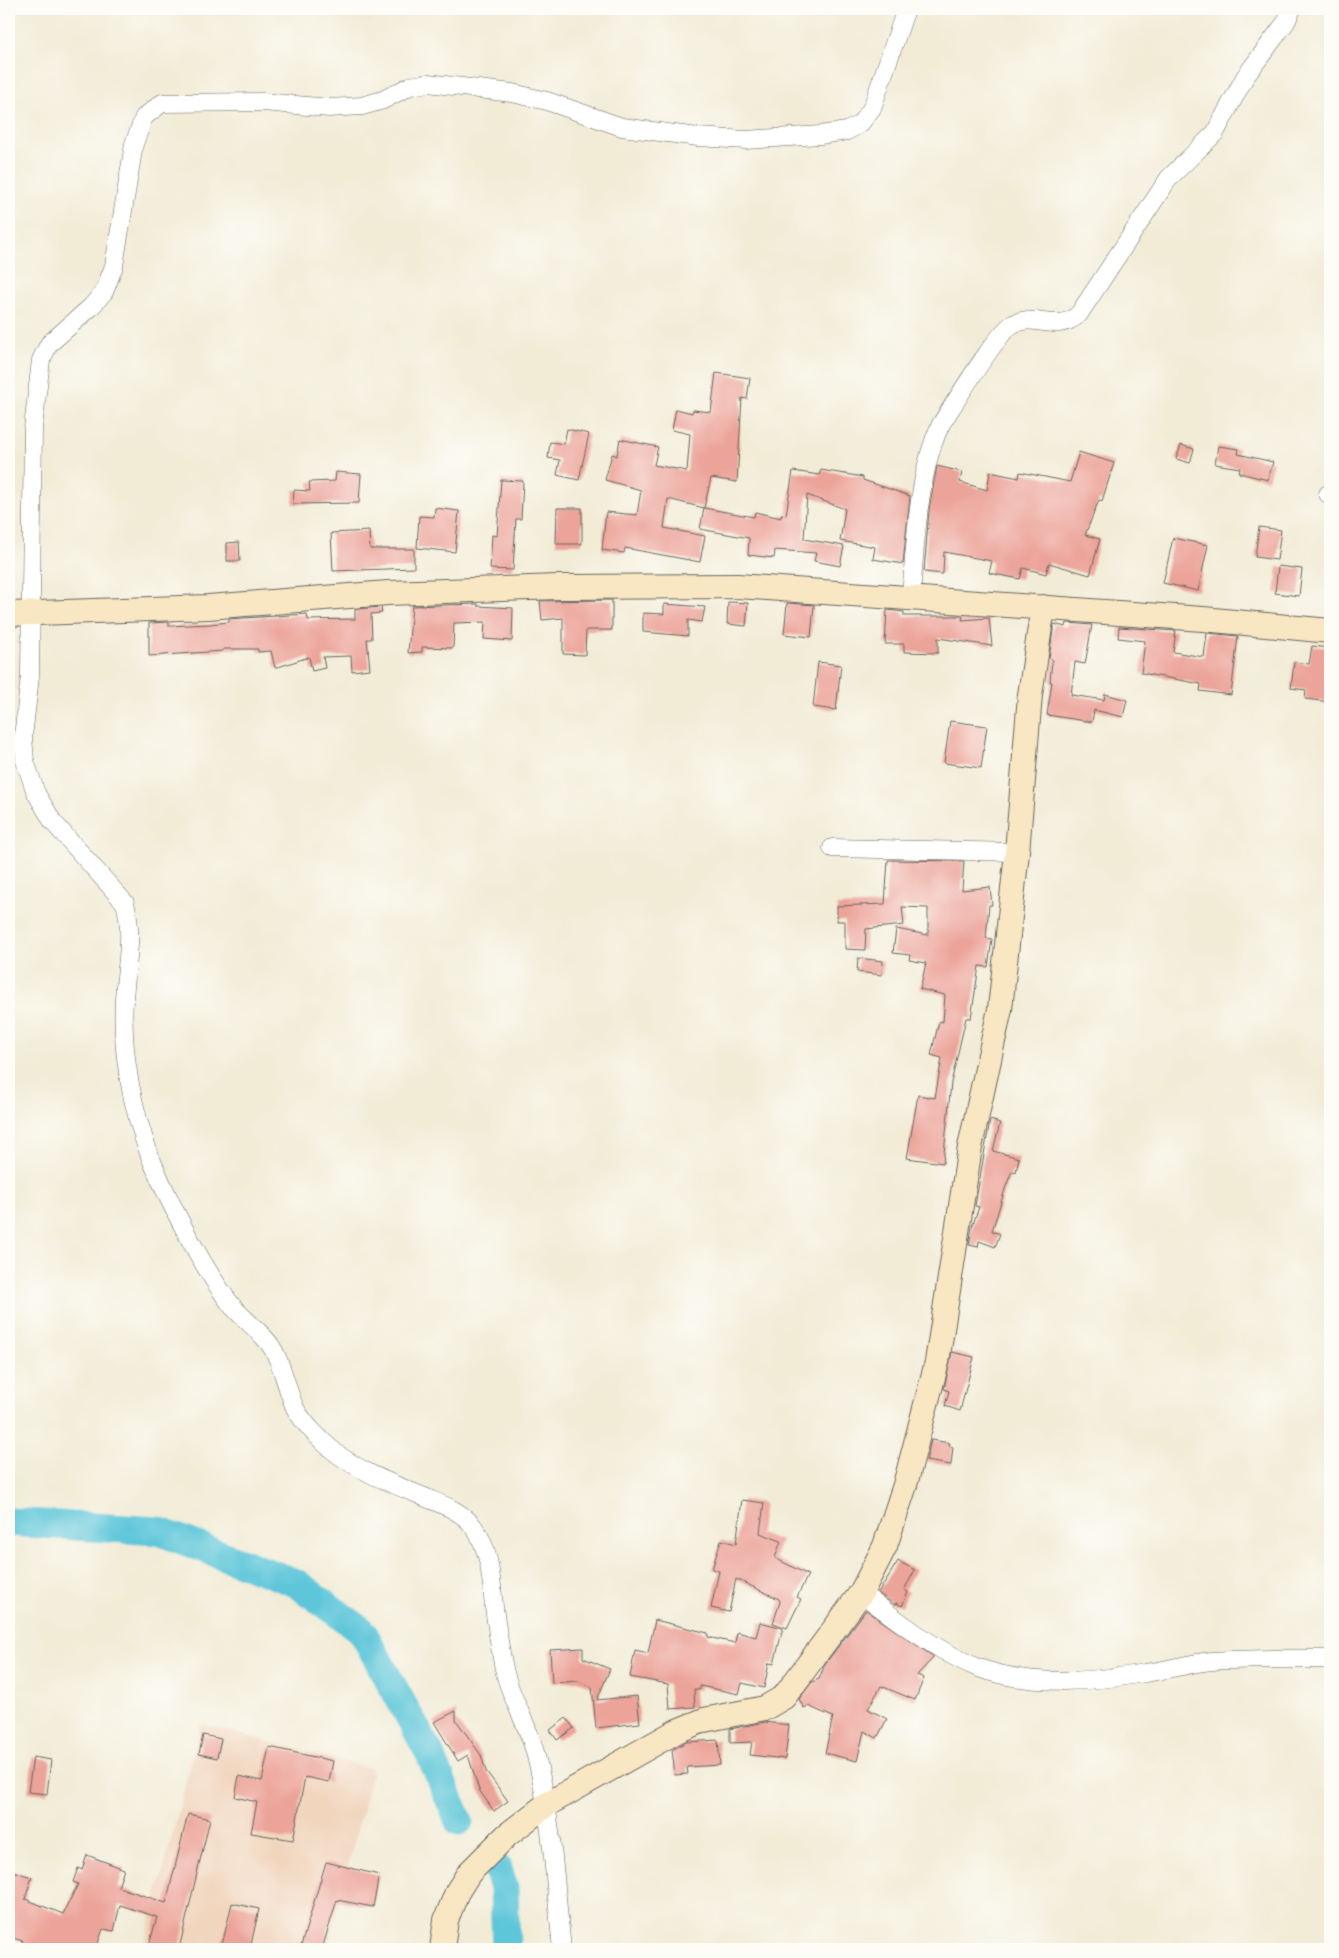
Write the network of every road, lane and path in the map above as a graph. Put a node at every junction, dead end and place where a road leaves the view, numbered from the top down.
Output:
1 (906, 9) edge
2 (1292, 9) edge
3 (911, 598) junction
4 (1043, 607) junction
5 (20, 613) edge
6 (1330, 631) edge
7 (832, 848) dead end
8 (1017, 852) junction
9 (861, 1593) junction
10 (1330, 1659) edge
11 (546, 1805) junction
12 (442, 1949) edge
13 (562, 1949) edge

1 - 5 street
2 - 3 street
3 - 4 street
3 - 5 street
4 - 6 street
4 - 8 street
5 - 11 street
7 - 8 street
8 - 9 street
9 - 10 street
9 - 11 street
11 - 12 street
11 - 13 street

